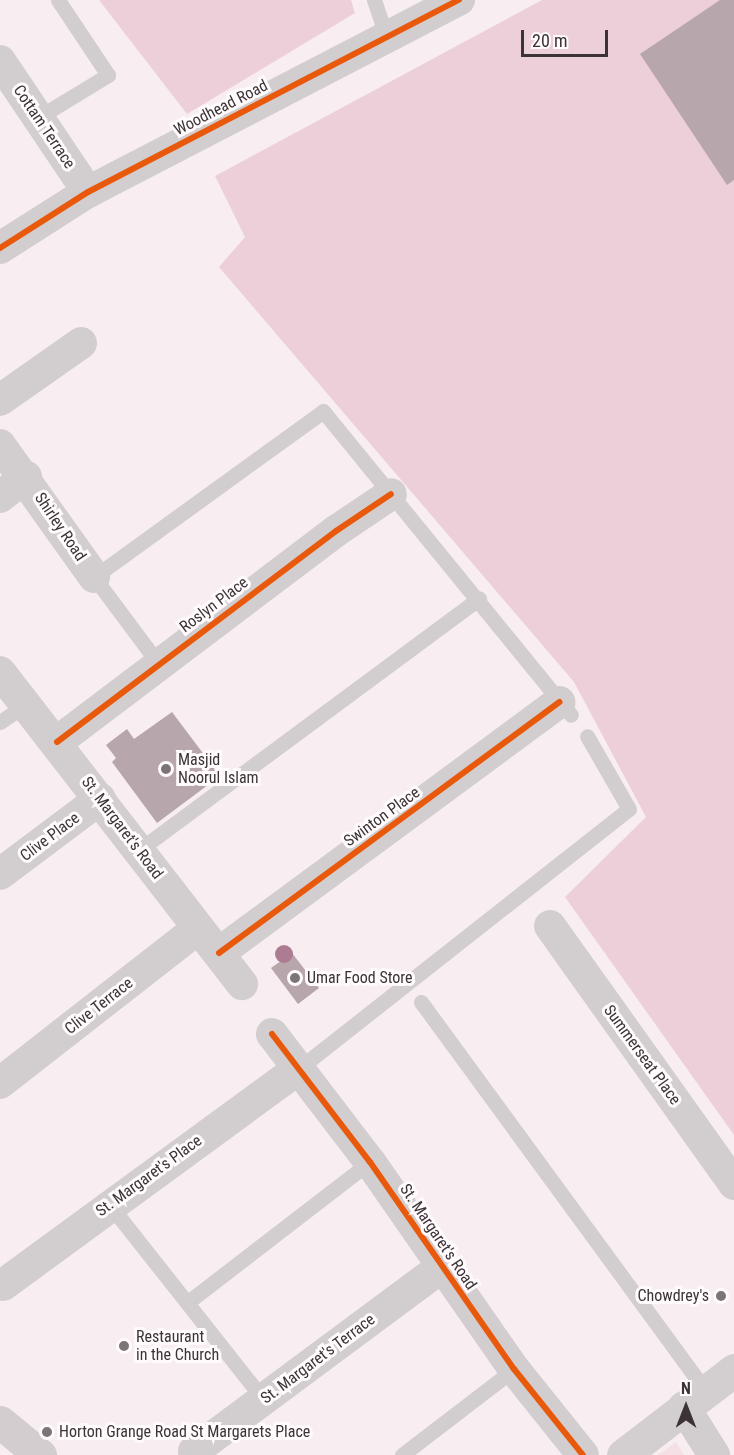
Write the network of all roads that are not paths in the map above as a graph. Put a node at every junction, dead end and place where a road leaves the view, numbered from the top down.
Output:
1 (58, 0) edge
2 (374, 0) edge
3 (459, 0) edge
4 (387, 38) junction
5 (0, 62) edge
6 (39, 117) junction
7 (88, 192) junction
8 (0, 248) edge
9 (81, 343) dead end
10 (0, 400) edge
11 (0, 445) edge
12 (26, 477) junction
13 (391, 494) junction
14 (0, 497) edge
15 (94, 577) junction
16 (479, 598) junction
17 (158, 663) junction
18 (0, 672) edge
19 (566, 709) joint
20 (12, 714) edge
21 (588, 736) dead end
22 (57, 742) junction
23 (100, 799) junction
24 (139, 850) junction
25 (0, 874) edge
26 (550, 926) dead end
27 (197, 929) junction
28 (219, 953) junction
29 (242, 984) dead end
30 (421, 1002) dead end
31 (272, 1034) dead end
32 (297, 1070) junction
33 (0, 1083) edge
34 (370, 1162) junction
35 (734, 1184) edge
36 (109, 1204) junction
37 (442, 1267) junction
38 (3, 1285) dead end
39 (188, 1302) junction
40 (513, 1369) junction
41 (734, 1370) edge
42 (695, 1399) junction
43 (264, 1400) junction
44 (0, 1422) edge
45 (194, 1451) dead end
46 (40, 1455) edge
47 (402, 1455) edge
48 (583, 1455) edge
49 (622, 1455) edge
50 (714, 1455) edge

1 - 6 lane
2 - 4 lane
3 - 4 street, Woodhead Road
4 - 7 street, Woodhead Road
5 - 6 street, Cottam Terrace
6 - 7 street, Cottam Terrace
7 - 8 street, Woodhead Road
9 - 10 street
11 - 12 street, Shirley Road
12 - 14 street, Shirley Road
12 - 15 street, Shirley Road
13 - 15 lane
13 - 16 lane
13 - 17 street, Roslyn Place
15 - 17 lane
16 - 19 lane
16 - 24 lane
17 - 22 street, Roslyn Place
18 - 20 street, St. Margaret's Road
19 - 28 street, Swinton Place
20 - 22 street, St. Margaret's Road
21 - 32 lane
22 - 23 street, St. Margaret's Road
23 - 24 street, St. Margaret's Road
23 - 25 street, Clive Place
24 - 27 street, St. Margaret's Road
26 - 35 street, Summerseat Place
27 - 28 street, St. Margaret's Road
27 - 33 street, Clive Terrace
28 - 29 street, St. Margaret's Road
30 - 42 lane
31 - 32 street, St. Margaret's Road
32 - 34 street, St. Margaret's Road
32 - 36 street, St. Margaret's Place
34 - 37 street, St. Margaret's Road
34 - 39 lane
36 - 38 street, St. Margaret's Place
36 - 39 lane
37 - 40 street, St. Margaret's Road
37 - 43 street, St. Margaret's Terrace
39 - 43 lane
40 - 47 lane
40 - 48 street, St. Margaret's Road
41 - 42 street
42 - 49 street
42 - 50 street
43 - 45 street, St. Margaret's Terrace
44 - 46 main road

